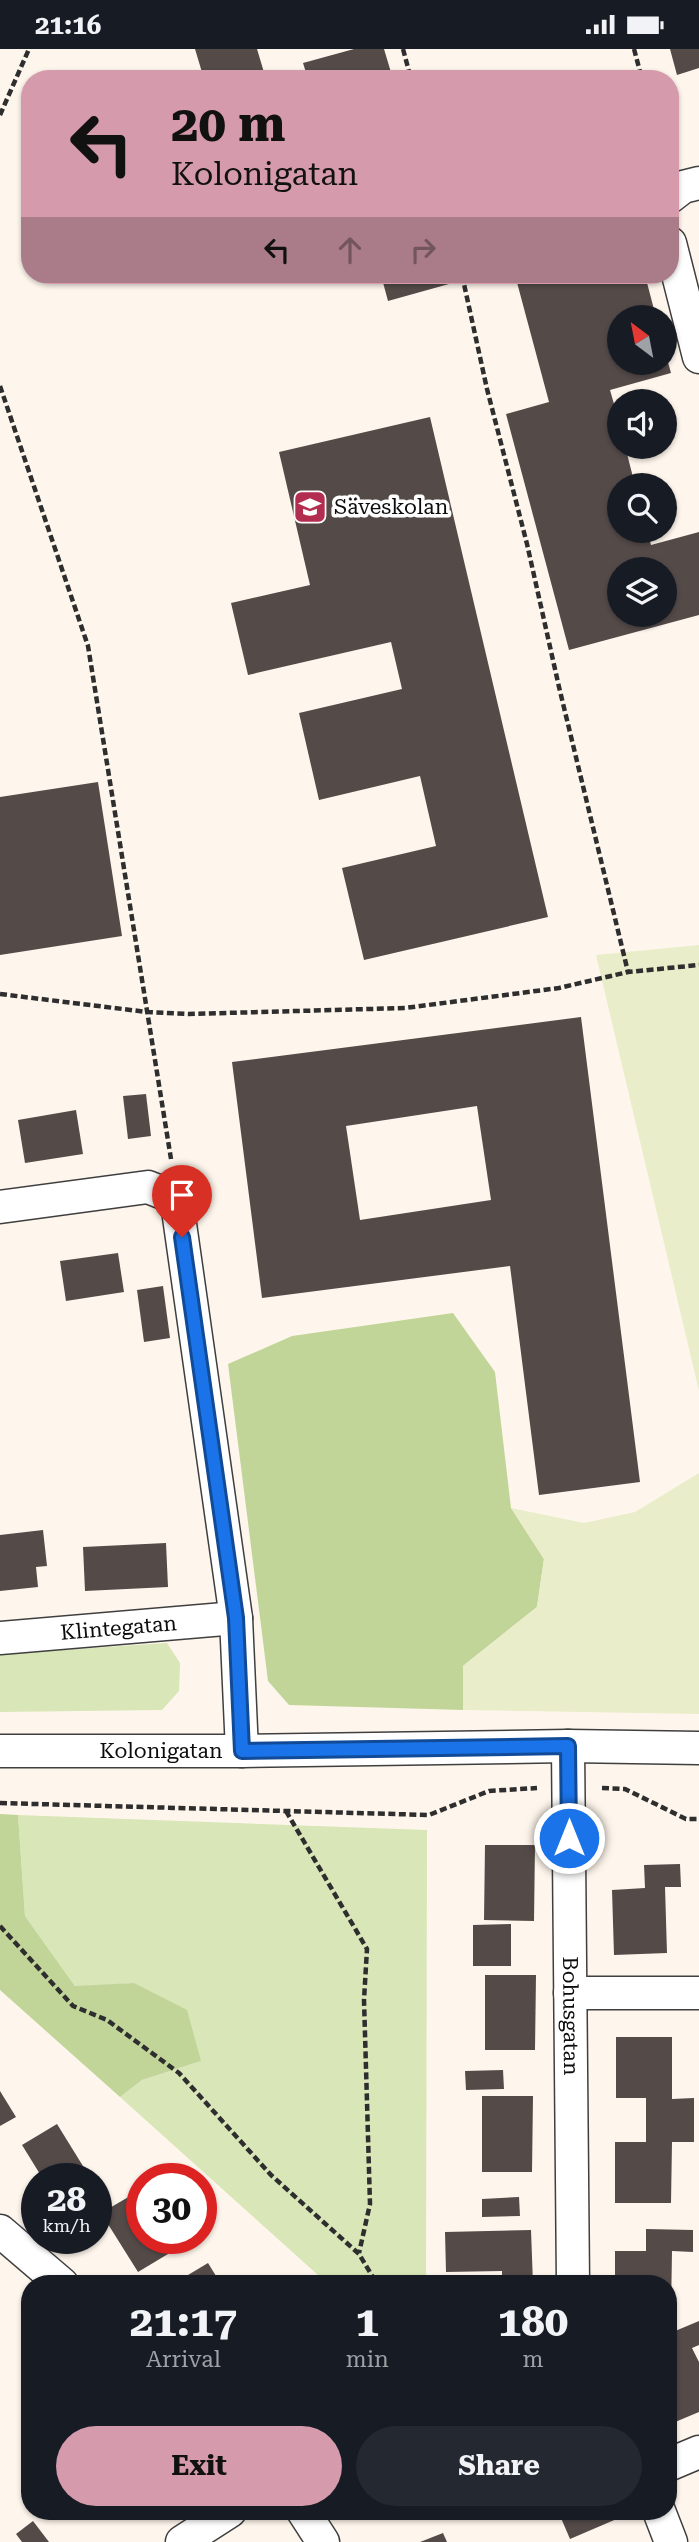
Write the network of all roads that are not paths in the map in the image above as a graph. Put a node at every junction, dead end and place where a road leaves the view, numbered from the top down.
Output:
1 (679, 278) edge
2 (699, 357) edge
3 (0, 1207) edge
4 (236, 1618) junction
5 (0, 1638) edge
6 (568, 1746) junction
7 (699, 1748) edge
8 (0, 1751) edge
9 (242, 1751) junction
10 (570, 1993) junction
11 (699, 1993) edge
12 (0, 2231) edge
13 (51, 2275) edge
14 (573, 2275) edge
15 (699, 2452) edge
16 (677, 2461) edge
17 (216, 2520) edge
18 (309, 2520) edge
19 (662, 2520) edge
20 (183, 2542) edge
21 (323, 2542) edge
22 (671, 2542) edge

1 - 2 street
3 - 4 street
4 - 5 street, Klintegatan
4 - 9 street
6 - 7 street, Kolonigatan
6 - 9 street, Kolonigatan
6 - 10 street, Bohusgatan
8 - 9 street, Kolonigatan
10 - 11 street
10 - 14 street, Bohusgatan
12 - 13 street
15 - 16 street
17 - 20 street
18 - 21 street
19 - 22 street

